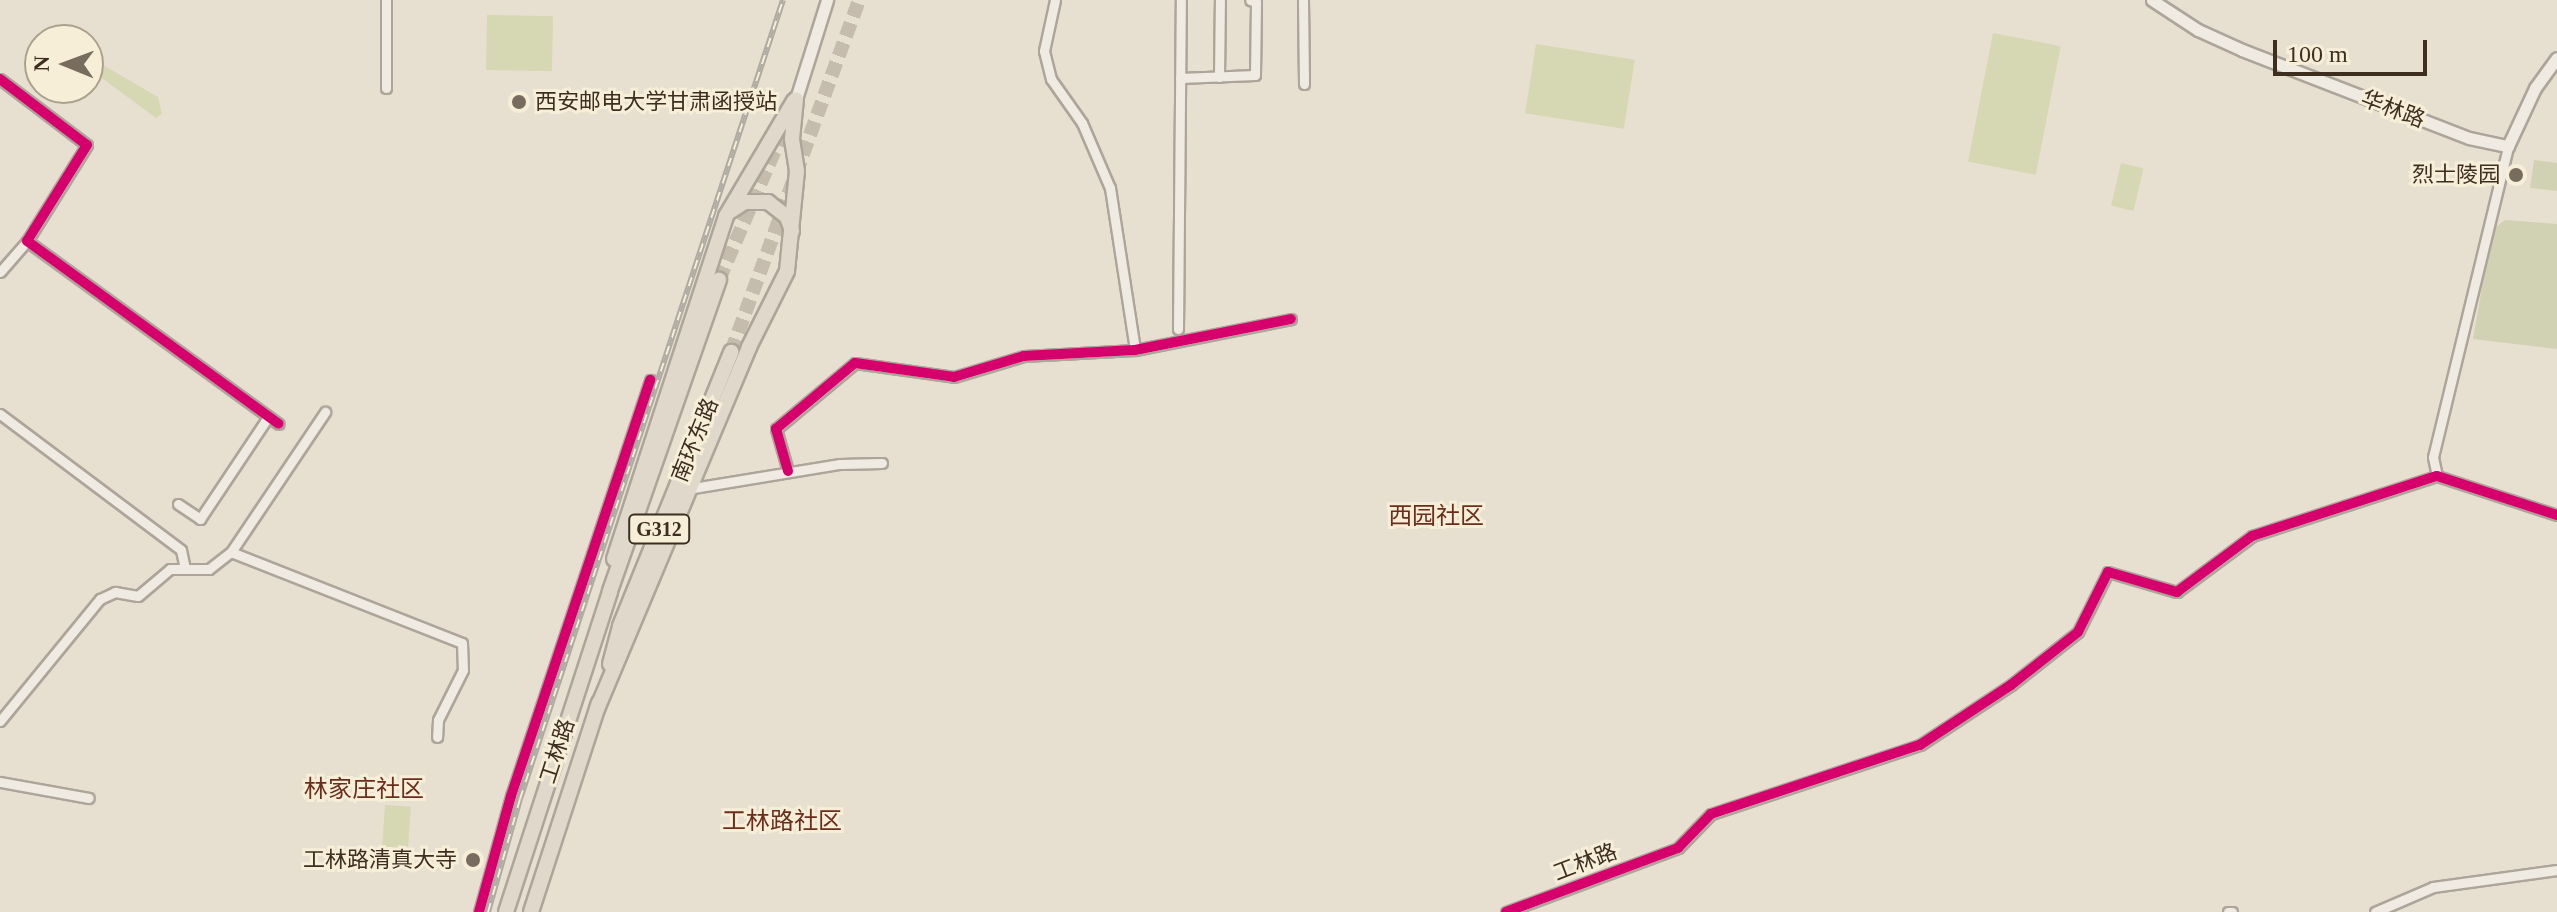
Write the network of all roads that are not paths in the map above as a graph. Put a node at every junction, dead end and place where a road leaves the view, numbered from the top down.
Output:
1 (386, 0) edge
2 (827, 0) edge
3 (1055, 0) edge
4 (1181, 0) edge
5 (1220, 0) edge
6 (1250, 0) edge
7 (1303, 0) edge
8 (2152, 0) edge
9 (2557, 58) edge
10 (1219, 77) junction
11 (1180, 78) junction
12 (0, 79) edge
13 (1304, 84) dead end
14 (386, 88) dead end
15 (796, 99) junction
16 (2508, 146) junction
17 (726, 216) junction
18 (793, 240) junction
19 (27, 241) junction
20 (0, 272) edge
21 (719, 280) tunnel mouth
22 (1291, 319) dead end
23 (1178, 329) dead end
24 (1135, 350) junction
25 (731, 352) tunnel mouth
26 (650, 380) dead end
27 (325, 412) dead end
28 (0, 414) edge
29 (268, 417) junction
30 (279, 424) dead end
31 (633, 430) junction
32 (652, 437) junction
33 (882, 463) dead end
34 (788, 471) junction
35 (2437, 476) junction
36 (693, 488) junction
37 (178, 504) dead end
38 (2557, 515) edge
39 (231, 552) junction
40 (185, 569) junction
41 (610, 591) junction
42 (597, 709) junction
43 (0, 721) edge
44 (437, 737) dead end
45 (0, 782) edge
46 (89, 798) dead end
47 (2557, 870) edge
48 (479, 912) edge
49 (506, 912) edge
50 (531, 912) edge
51 (1506, 912) edge
52 (2375, 912) edge

1 - 14 street
2 - 15 street
3 - 24 street
4 - 11 street
5 - 10 street
6 - 10 street
7 - 13 street
8 - 16 street, 华林路
9 - 16 street
10 - 11 street
11 - 23 street
12 - 19 street
15 - 17 highway
15 - 18 highway
16 - 35 street
17 - 18 highway
17 - 32 highway
18 - 36 highway
19 - 20 street
19 - 29 street
21 - 41 highway, 南环东路 / G312
22 - 24 street
24 - 34 street
25 - 42 highway, 南环东路 / G312
26 - 31 street
27 - 39 street
28 - 40 street
29 - 30 street
29 - 37 street
31 - 32 street
31 - 48 street
32 - 41 highway
33 - 34 street
34 - 36 street
35 - 38 street
35 - 51 street, 工林路
36 - 42 highway
39 - 40 street
39 - 44 street
40 - 43 street
41 - 49 highway, 工林路 / G312
42 - 50 highway, 工林路 / G312
45 - 46 street
47 - 52 street

